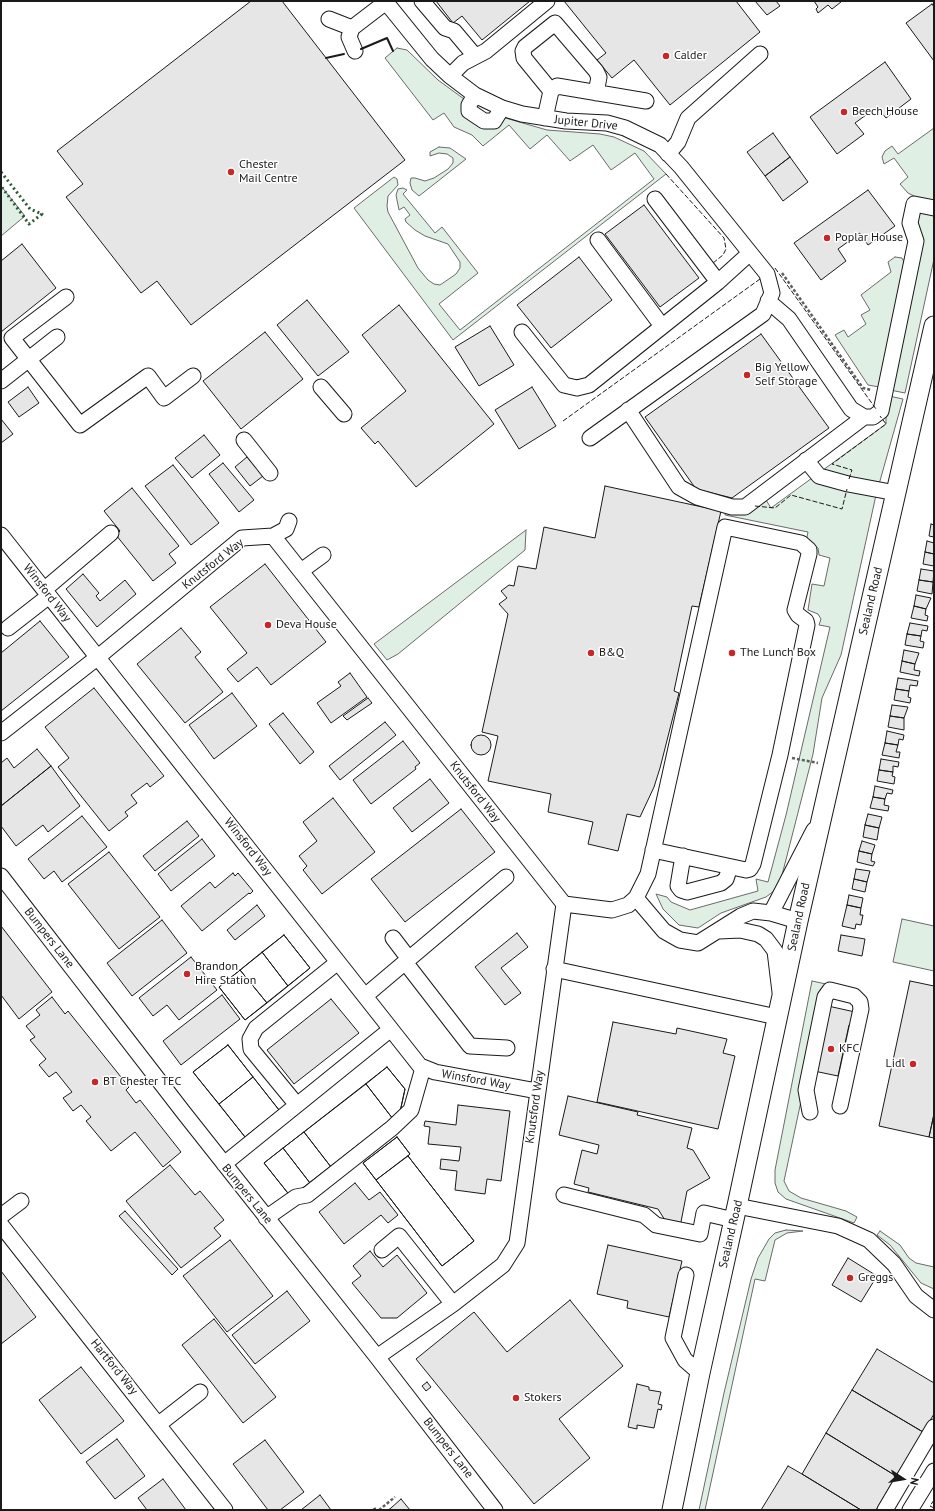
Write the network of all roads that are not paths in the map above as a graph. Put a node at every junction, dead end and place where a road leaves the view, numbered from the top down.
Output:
1 (422, 1) edge
2 (547, 1) edge
3 (386, 2) edge
4 (329, 19) dead end
5 (352, 28) junction
6 (355, 51) dead end
7 (760, 54) dead end
8 (475, 56) junction
9 (450, 76) junction
10 (551, 91) junction
11 (596, 93) junction
12 (646, 101) dead end
13 (545, 118) junction
14 (668, 154) junction
15 (655, 199) dead end
16 (934, 208) edge
17 (598, 240) dead end
18 (750, 254) junction
19 (718, 282) junction
20 (66, 297) dead end
21 (768, 301) junction
22 (662, 326) junction
23 (934, 326) edge
24 (522, 332) dead end
25 (57, 337) dead end
26 (28, 360) junction
27 (193, 376) dead end
28 (929, 377) edge
29 (1, 381) edge
30 (321, 387) dead end
31 (628, 410) junction
32 (344, 414) dead end
33 (864, 417) junction
34 (590, 438) dead end
35 (244, 440) dead end
36 (806, 460) junction
37 (270, 473) dead end
38 (896, 493) junction
39 (289, 521) dead end
40 (111, 533) dead end
41 (1, 535) edge
42 (273, 536) junction
43 (323, 555) dead end
44 (301, 571) junction
45 (47, 592) junction
46 (8, 628) dead end
47 (98, 657) junction
48 (1, 733) edge
49 (821, 815) junction
50 (654, 850) junction
51 (683, 856) junction
52 (730, 867) junction
53 (1, 876) edge
54 (506, 877) dead end
55 (636, 898) junction
56 (564, 904) junction
57 (771, 913) junction
58 (798, 921) junction
59 (718, 931) junction
60 (393, 938) dead end
61 (407, 961) junction
62 (338, 962) junction
63 (554, 969) junction
64 (365, 996) junction
65 (779, 1008) junction
66 (391, 1029) junction
67 (507, 1048) dead end
68 (423, 1068) junction
69 (537, 1090) junction
70 (297, 1105) junction
71 (840, 1106) dead end
72 (810, 1112) dead end
73 (224, 1164) junction
74 (564, 1195) dead end
75 (21, 1201) dead end
76 (736, 1213) junction
77 (1, 1216) edge
78 (266, 1218) junction
79 (1, 1225) edge
80 (382, 1250) dead end
81 (686, 1275) dead end
82 (453, 1304) junction
83 (934, 1310) edge
84 (377, 1357) junction
85 (700, 1373) junction
86 (200, 1392) dead end
87 (159, 1424) junction
88 (934, 1427) edge
89 (934, 1471) edge
90 (225, 1510) edge
91 (496, 1510) edge
92 (672, 1510) edge
93 (885, 1510) edge
94 (910, 1510) edge

1 - 8 street
2 - 8 street
3 - 5 street
3 - 9 street, Jupiter Drive
4 - 5 street
5 - 6 street
7 - 14 street
8 - 9 street
9 - 13 street, Jupiter Drive
10 - 11 street
10 - 11 street
10 - 13 street
11 - 12 street
13 - 14 street, Jupiter Drive
14 - 18 street, Jupiter Drive
15 - 19 street
16 - 33 street
17 - 22 street
18 - 19 street
18 - 21 street, Jupiter Drive
19 - 22 street
20 - 26 street
21 - 31 street
21 - 33 street
22 - 24 street
23 - 28 main road, Sealand Road
25 - 26 street
26 - 27 street
26 - 29 street
28 - 38 main road, Sealand Road
30 - 32 street
31 - 34 street
31 - 36 street
33 - 36 street
35 - 37 street
36 - 38 street
38 - 49 main road, Sealand Road
39 - 42 street
40 - 45 street
41 - 45 street, Winsford Way
42 - 44 street, Knutsford Way
42 - 47 street, Knutsford Way
43 - 44 street
44 - 56 street, Knutsford Way
45 - 46 street
45 - 47 street, Winsford Way
47 - 48 street, Knutsford Way
47 - 62 street, Winsford Way
49 - 57 street
49 - 58 main road, Sealand Road
50 - 51 street
50 - 52 street
50 - 55 street
51 - 52 street
51 - 52 street
53 - 73 street, Bumpers Lane
54 - 61 street
55 - 56 street
55 - 59 street
56 - 63 street, Knutsford Way
57 - 58 street
57 - 59 street
58 - 65 main road, Sealand Road
59 - 65 street
60 - 61 street
61 - 64 street
61 - 67 street
62 - 64 street, Winsford Way
62 - 70 street
63 - 65 street
63 - 69 street, Knutsford Way
64 - 66 street, Winsford Way
65 - 76 main road, Sealand Road
66 - 68 street, Winsford Way
66 - 70 street
68 - 69 street, Winsford Way
68 - 78 street
69 - 82 street, Knutsford Way
70 - 73 street
71 - 72 street
73 - 78 street, Bumpers Lane
74 - 76 street
75 - 77 street
76 - 83 street
76 - 85 main road, Sealand Road
78 - 84 street, Bumpers Lane
79 - 87 street, Hartford Way
80 - 82 street
81 - 85 street
82 - 84 street, Knutsford Way
84 - 91 street, Bumpers Lane
85 - 92 main road, Sealand Road
86 - 87 street
87 - 90 street, Hartford Way
88 - 93 street
89 - 94 street

